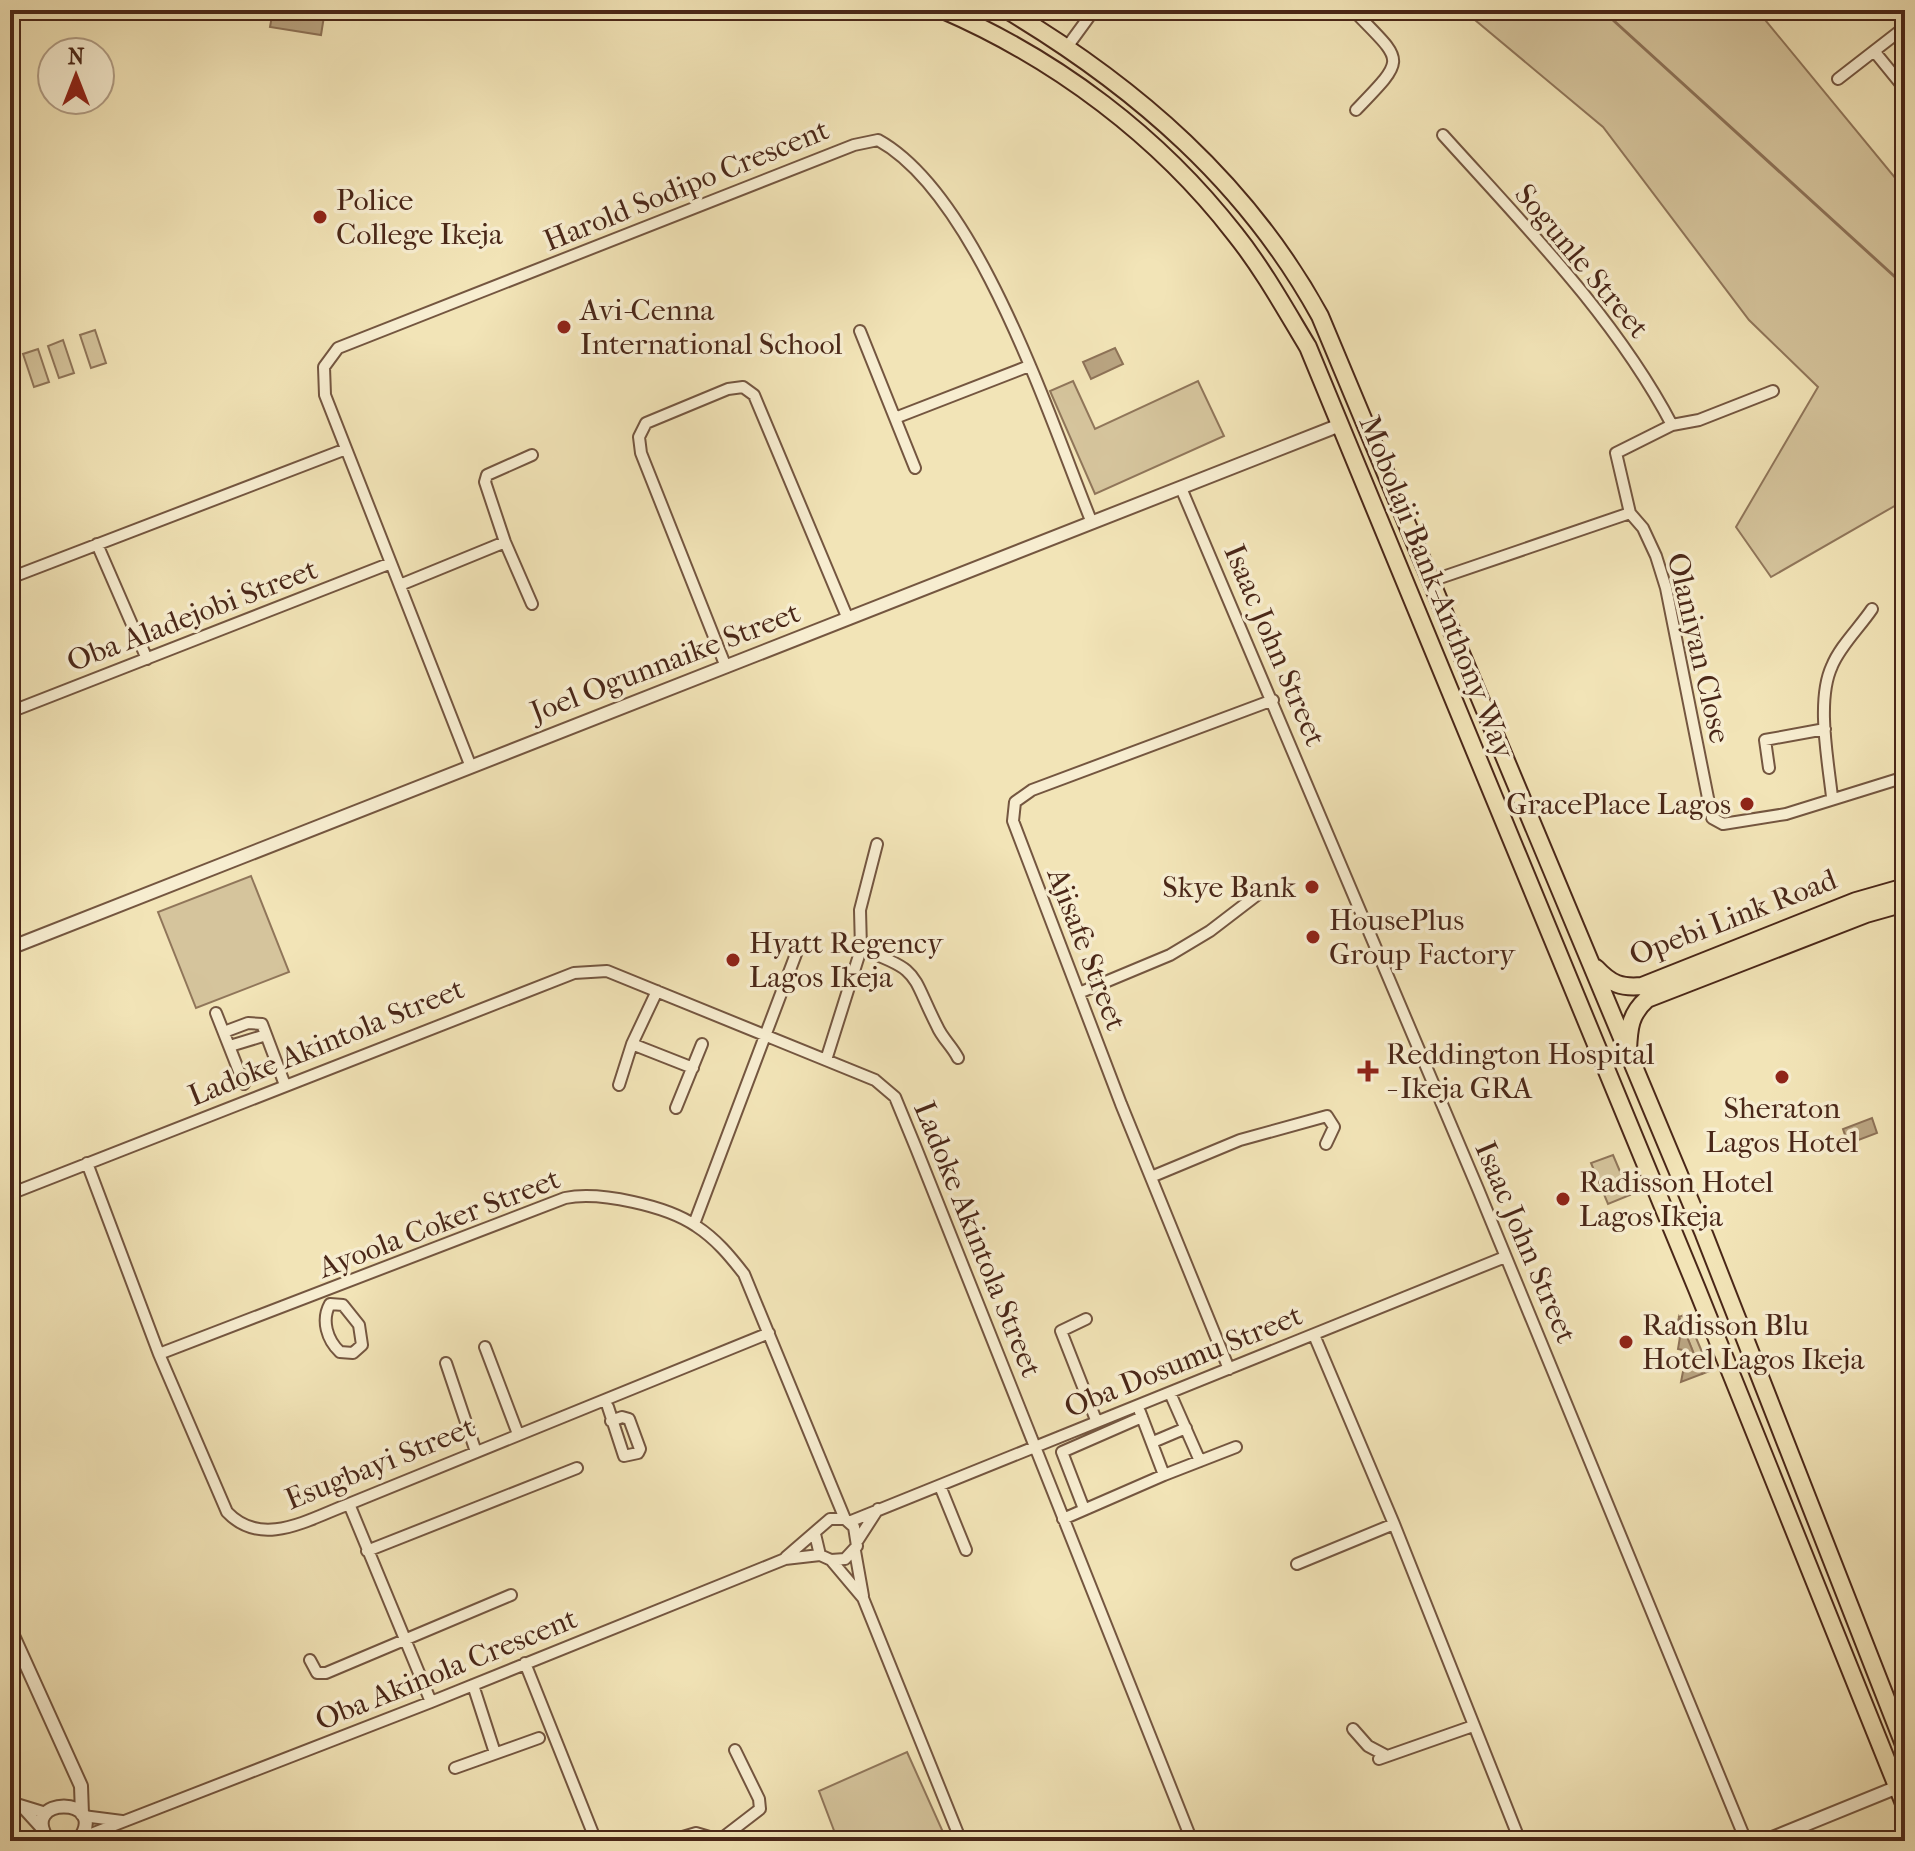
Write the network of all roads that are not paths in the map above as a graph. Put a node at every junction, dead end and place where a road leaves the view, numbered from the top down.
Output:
1 (943, 10) edge
2 (1007, 10) edge
3 (1094, 10) edge
4 (1353, 10) edge
5 (1905, 27) edge
6 (1067, 47) junction
7 (1874, 51) junction
8 (1838, 79) dead end
9 (1905, 89) edge
10 (1356, 110) dead end
11 (1443, 135) dead end
12 (860, 331) dead end
13 (1029, 366) junction
14 (1773, 391) dead end
15 (895, 418) junction
16 (1340, 425) junction
17 (1672, 425) junction
18 (346, 449) junction
19 (532, 455) dead end
20 (915, 468) dead end
21 (1181, 488) junction
22 (1630, 513) junction
23 (1092, 523) junction
24 (505, 542) junction
25 (97, 544) junction
26 (391, 563) junction
27 (10, 578) edge
28 (1431, 581) junction
29 (400, 585) junction
30 (532, 604) dead end
31 (1872, 609) dead end
32 (848, 619) junction
33 (147, 659) junction
34 (726, 667) junction
35 (1273, 700) junction
36 (10, 712) edge
37 (1825, 729) junction
38 (471, 767) junction
39 (1769, 768) dead end
40 (1905, 777) edge
41 (1832, 797) junction
42 (877, 844) dead end
43 (1905, 887) edge
44 (1257, 895) dead end
45 (1905, 903) edge
46 (799, 946) dead end
47 (10, 948) edge
48 (861, 949) junction
49 (1589, 962) junction
50 (657, 991) junction
51 (1079, 993) junction
52 (216, 1013) dead end
53 (224, 1032) junction
54 (764, 1032) junction
55 (266, 1035) junction
56 (632, 1044) junction
57 (702, 1044) dead end
58 (230, 1046) junction
59 (1628, 1056) junction
60 (958, 1058) dead end
61 (826, 1060) junction
62 (693, 1068) junction
63 (244, 1084) dead end
64 (285, 1085) junction
65 (619, 1085) dead end
66 (676, 1108) dead end
67 (1326, 1144) dead end
68 (87, 1163) junction
69 (1151, 1177) junction
70 (10, 1194) edge
71 (694, 1224) junction
72 (1704, 1234) junction
73 (1677, 1242) junction
74 (1505, 1257) junction
75 (1721, 1278) junction
76 (1697, 1289) junction
77 (324, 1291) junction
78 (330, 1304) junction
79 (1086, 1319) dead end
80 (769, 1333) junction
81 (1314, 1335) junction
82 (485, 1347) dead end
83 (159, 1354) junction
84 (446, 1363) dead end
85 (1229, 1369) junction
86 (1170, 1393) junction
87 (608, 1407) dead end
88 (1096, 1420) junction
89 (611, 1421) dead end
90 (1186, 1428) junction
91 (518, 1434) junction
92 (1153, 1442) junction
93 (1036, 1446) junction
94 (1236, 1447) dead end
95 (476, 1452) junction
96 (1200, 1461) junction
97 (577, 1468) dead end
98 (1164, 1475) junction
99 (940, 1486) junction
100 (349, 1504) junction
101 (878, 1509) junction
102 (1084, 1509) junction
103 (1063, 1519) junction
104 (847, 1520) junction
105 (1394, 1524) junction
106 (815, 1534) junction
107 (857, 1546) junction
108 (966, 1550) dead end
109 (367, 1551) junction
110 (820, 1555) junction
111 (785, 1559) junction
112 (831, 1560) junction
113 (1297, 1564) dead end
114 (511, 1595) dead end
115 (863, 1598) junction
116 (10, 1629) edge
117 (405, 1638) junction
118 (310, 1660) dead end
119 (525, 1663) junction
120 (473, 1685) junction
121 (431, 1702) junction
122 (1473, 1726) junction
123 (1353, 1729) dead end
124 (539, 1738) dead end
125 (1905, 1747) edge
126 (735, 1750) dead end
127 (495, 1753) junction
128 (455, 1768) dead end
129 (74, 1776) junction
130 (1901, 1786) edge
131 (10, 1802) edge
132 (63, 1805) junction
133 (1905, 1806) edge
134 (23, 1808) junction
135 (46, 1813) junction
136 (82, 1815) junction
137 (124, 1821) junction
138 (44, 1836) edge
139 (80, 1840) edge
140 (722, 1840) edge
141 (596, 1841) edge
142 (669, 1841) edge
143 (961, 1841) edge
144 (1192, 1841) edge
145 (1520, 1841) edge
146 (1746, 1841) edge
147 (1765, 1841) edge

1 - 16 main road, Mobolaji Bank-Anthony Way
2 - 6 main road, Mobolaji Bank-Anthony Way
3 - 6 street
4 - 10 street
5 - 7 street
6 - 28 main road, Mobolaji Bank-Anthony Way
7 - 8 street
7 - 9 street
11 - 17 street, Sogunle Street
12 - 15 street
13 - 15 street
13 - 18 street, Harold Sodipo Crescent
13 - 23 street, Harold Sodipo Crescent
14 - 17 street
15 - 20 street
16 - 21 street, Joel Ogunnaike Street
16 - 73 main road, Mobolaji Bank-Anthony Way
17 - 22 street
18 - 25 street
18 - 26 street, Harold Sodipo Crescent
19 - 24 street
21 - 23 street, Joel Ogunnaike Street
21 - 35 street, Isaac John Street
22 - 28 street
22 - 41 street, Olaniyan Close
23 - 32 street, Joel Ogunnaike Street
24 - 29 street
24 - 30 street
25 - 27 street
25 - 33 street
26 - 29 street, Harold Sodipo Crescent
26 - 33 street, Oba Aladejobi Street
28 - 49 main road, Mobolaji Bank-Anthony Way
29 - 38 street, Harold Sodipo Crescent
31 - 37 street
32 - 34 street, Joel Ogunnaike Street
32 - 34 street
33 - 36 street, Oba Aladejobi Street
34 - 38 street, Joel Ogunnaike Street
35 - 51 street, Ajisafe Street
35 - 74 street, Isaac John Street
37 - 39 street
37 - 41 street
38 - 47 street, Joel Ogunnaike Street
40 - 41 street, Olaniyan Close
42 - 48 street
43 - 49 main road, Opebi Link Road
44 - 51 street
45 - 59 main road, Opebi Link Road
46 - 54 street
48 - 60 street
48 - 61 street
49 - 59 main road, Mobolaji Bank-Anthony Way
50 - 54 street, Ladoke Akintola Street
50 - 56 street
50 - 64 street, Ladoke Akintola Street
51 - 69 street, Ajisafe Street
52 - 53 street
53 - 55 street
53 - 58 street
54 - 61 street, Ladoke Akintola Street
54 - 71 street
55 - 58 street
55 - 64 street
56 - 62 street
56 - 65 street
57 - 62 street
58 - 63 street
59 - 72 main road, Mobolaji Bank-Anthony Way
61 - 93 street, Ladoke Akintola Street
62 - 66 street
64 - 68 street, Ladoke Akintola Street
67 - 69 street
68 - 70 street, Ladoke Akintola Street
68 - 83 street, Esugbayi Street
69 - 85 street, Ajisafe Street
71 - 77 street, Ayoola Coker Street
71 - 80 street, Ayoola Coker Street
72 - 73 main road
72 - 75 main road, Mobolaji Bank-Anthony Way
73 - 76 main road, Mobolaji Bank-Anthony Way
74 - 81 street, Oba Dosumu Street
74 - 146 street, Isaac John Street
75 - 76 main road
75 - 125 main road, Mobolaji Bank-Anthony Way
76 - 130 main road, Mobolaji Bank-Anthony Way
77 - 78 street
77 - 83 street, Ayoola Coker Street
78 - 78 street
79 - 88 street
80 - 91 street, Esugbayi Street
80 - 104 street, Ayoola Coker Street
81 - 85 street, Oba Dosumu Street
81 - 105 street
82 - 91 street
83 - 100 street, Esugbayi Street
84 - 95 street
85 - 86 street, Oba Dosumu Street
86 - 88 street, Oba Dosumu Street
86 - 90 street
87 - 89 street
88 - 93 street, Oba Dosumu Street
90 - 92 street
90 - 96 street
91 - 95 street, Esugbayi Street
92 - 98 street
92 - 102 street
93 - 99 street, Oba Dosumu Street
93 - 103 street, Ladoke Akintola Street
94 - 96 street
95 - 100 street, Esugbayi Street
96 - 98 street
97 - 109 street
98 - 102 street
99 - 101 street, Oba Dosumu Street
99 - 108 street
100 - 109 street
101 - 104 street, Oba Dosumu Street
101 - 107 street
102 - 103 street
103 - 144 street, Ladoke Akintola Street
104 - 106 street
104 - 107 street
105 - 113 street
105 - 122 street
106 - 110 street
106 - 111 street
107 - 112 street
107 - 115 street
109 - 117 street
110 - 111 street
110 - 112 street
111 - 119 street, Oba Akinola Crescent
112 - 115 street
114 - 117 street
115 - 143 street
116 - 129 street
117 - 118 street
117 - 121 street
119 - 120 street, Oba Akinola Crescent
119 - 141 street
120 - 121 street, Oba Akinola Crescent
120 - 127 street
121 - 137 street, Oba Akinola Crescent
122 - 123 street
122 - 145 street
124 - 127 street
126 - 140 street
127 - 128 street
129 - 132 street
129 - 136 street
130 - 133 main road, Mobolaji Bank-Anthony Way
130 - 147 street
131 - 134 street
132 - 135 street
132 - 136 street
134 - 135 street
134 - 138 street
135 - 138 street
136 - 137 street, Oba Akinola Crescent
136 - 139 street
137 - 139 street, Oba Akinola Crescent
140 - 142 street

